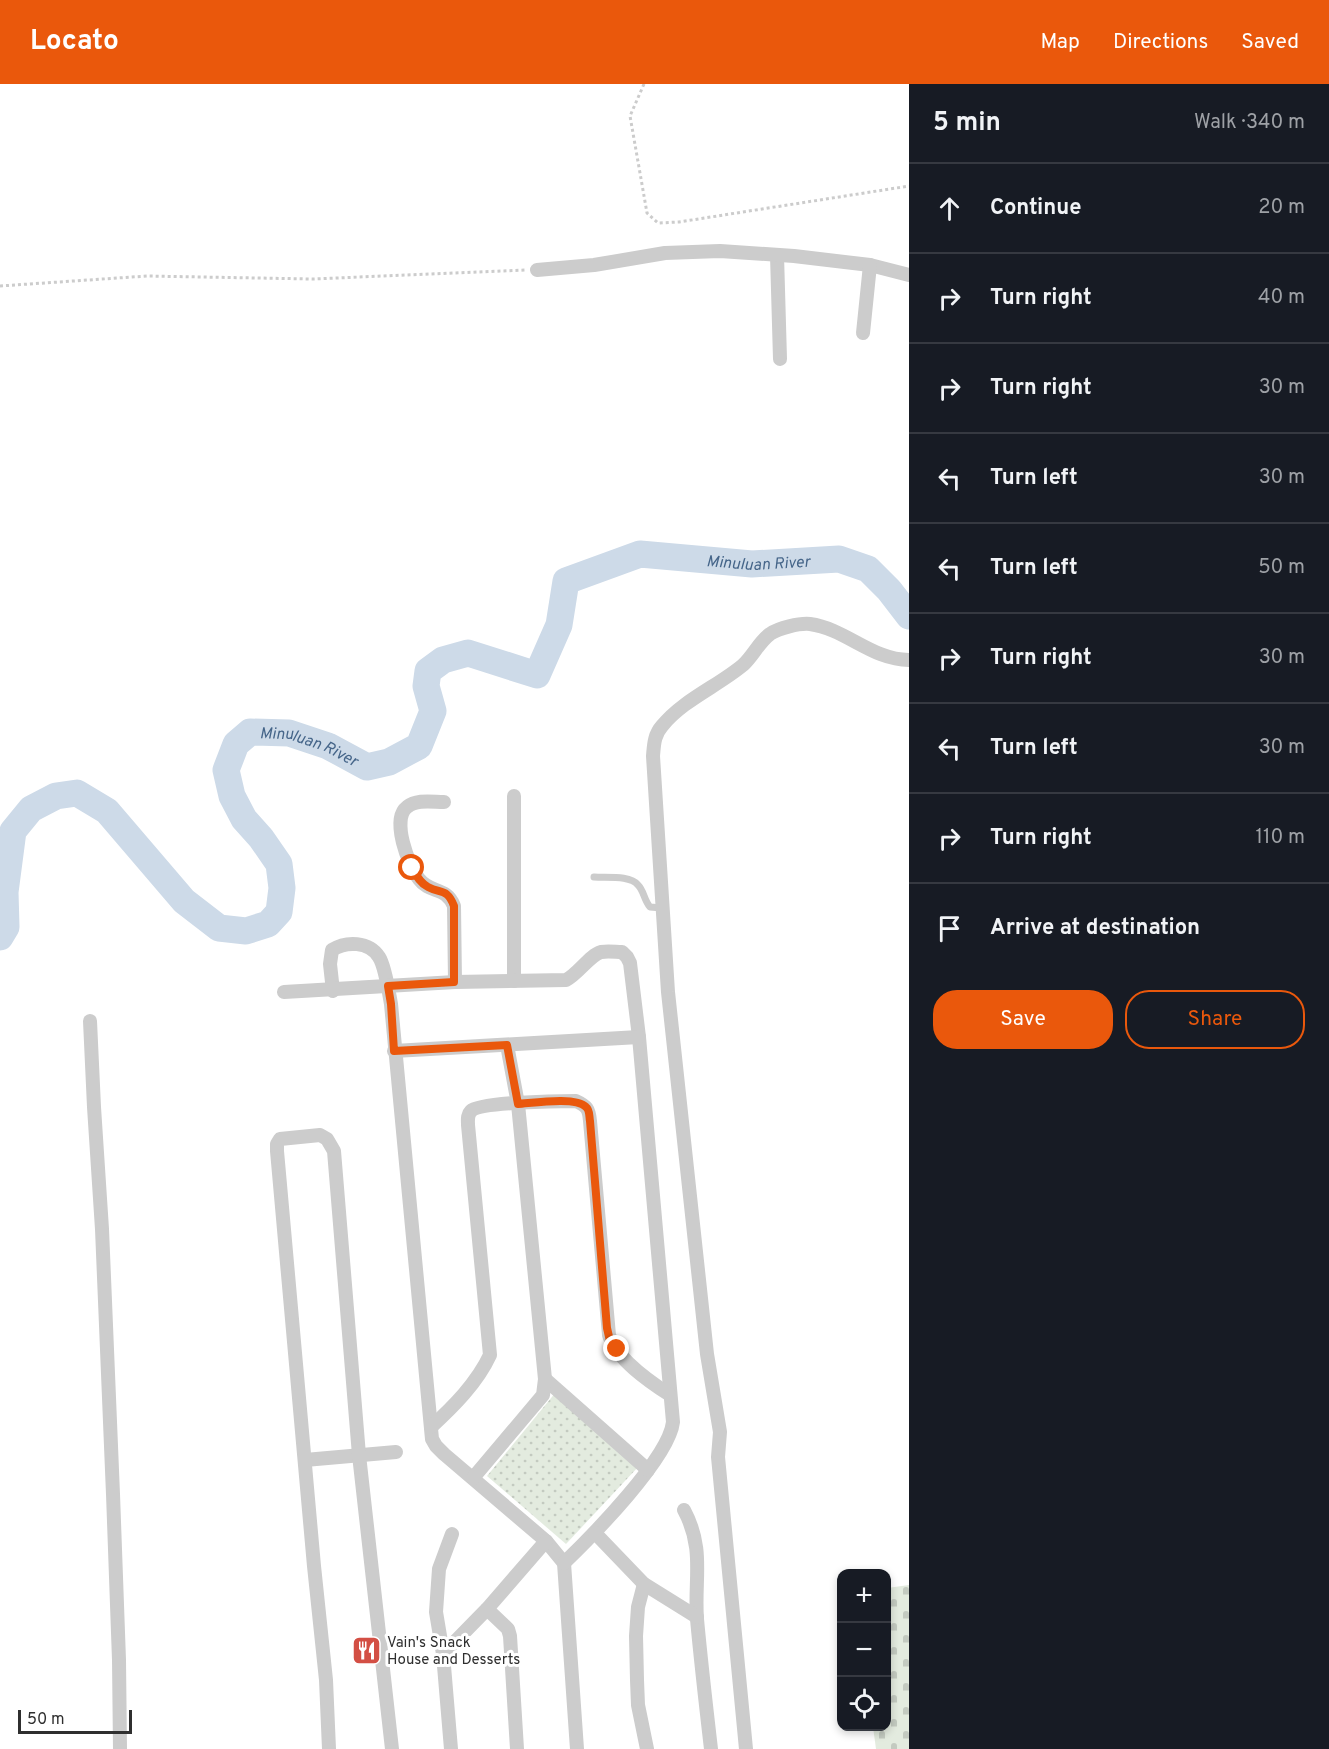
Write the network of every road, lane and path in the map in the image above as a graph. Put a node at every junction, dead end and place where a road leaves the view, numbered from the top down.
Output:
1 (644, 84) edge
2 (909, 186) edge
3 (777, 255) junction
4 (870, 265) junction
5 (537, 270) joint
6 (909, 276) edge
7 (0, 286) edge
8 (863, 333) dead end
9 (780, 359) dead end
10 (909, 660) edge
11 (514, 796) dead end
12 (444, 802) dead end
13 (594, 877) dead end
14 (662, 908) junction
15 (514, 981) junction
16 (454, 982) junction
17 (388, 986) junction
18 (333, 990) junction
19 (284, 992) dead end
20 (90, 1021) dead end
21 (639, 1037) junction
22 (507, 1045) junction
23 (394, 1051) junction
24 (518, 1104) junction
25 (545, 1379) junction
26 (670, 1395) junction
27 (431, 1427) junction
28 (396, 1452) dead end
29 (359, 1455) junction
30 (305, 1460) junction
31 (648, 1470) junction
32 (473, 1478) junction
33 (684, 1510) dead end
34 (595, 1533) junction
35 (452, 1534) dead end
36 (546, 1541) junction
37 (564, 1563) junction
38 (644, 1584) junction
39 (487, 1609) junction
40 (697, 1617) junction
41 (443, 1654) junction
42 (120, 1749) edge
43 (329, 1749) edge
44 (392, 1749) edge
45 (451, 1749) edge
46 (517, 1749) edge
47 (577, 1749) edge
48 (647, 1749) edge
49 (711, 1749) edge
50 (746, 1749) edge

1 - 2 path
3 - 4 street
3 - 5 street
3 - 9 street
4 - 6 street
4 - 8 street
5 - 7 path
10 - 14 street
11 - 15 street
12 - 16 street
13 - 14 lane
14 - 50 street
15 - 16 street
15 - 21 street
16 - 17 street
17 - 18 street
17 - 18 street
17 - 23 street
18 - 19 street
20 - 42 street
21 - 22 street
21 - 26 street
22 - 23 street
22 - 24 street
23 - 27 street
24 - 25 street
24 - 26 street
24 - 27 street
25 - 31 street
25 - 32 street
26 - 31 street
27 - 32 street
28 - 29 street
29 - 30 street
29 - 30 street
29 - 44 street
30 - 43 street
31 - 34 street
32 - 36 street
33 - 40 street
34 - 37 street
34 - 38 street
35 - 41 street
36 - 37 street
36 - 39 street
37 - 47 street
38 - 40 street
38 - 48 street
39 - 41 street
39 - 46 street
40 - 49 street
41 - 45 street

